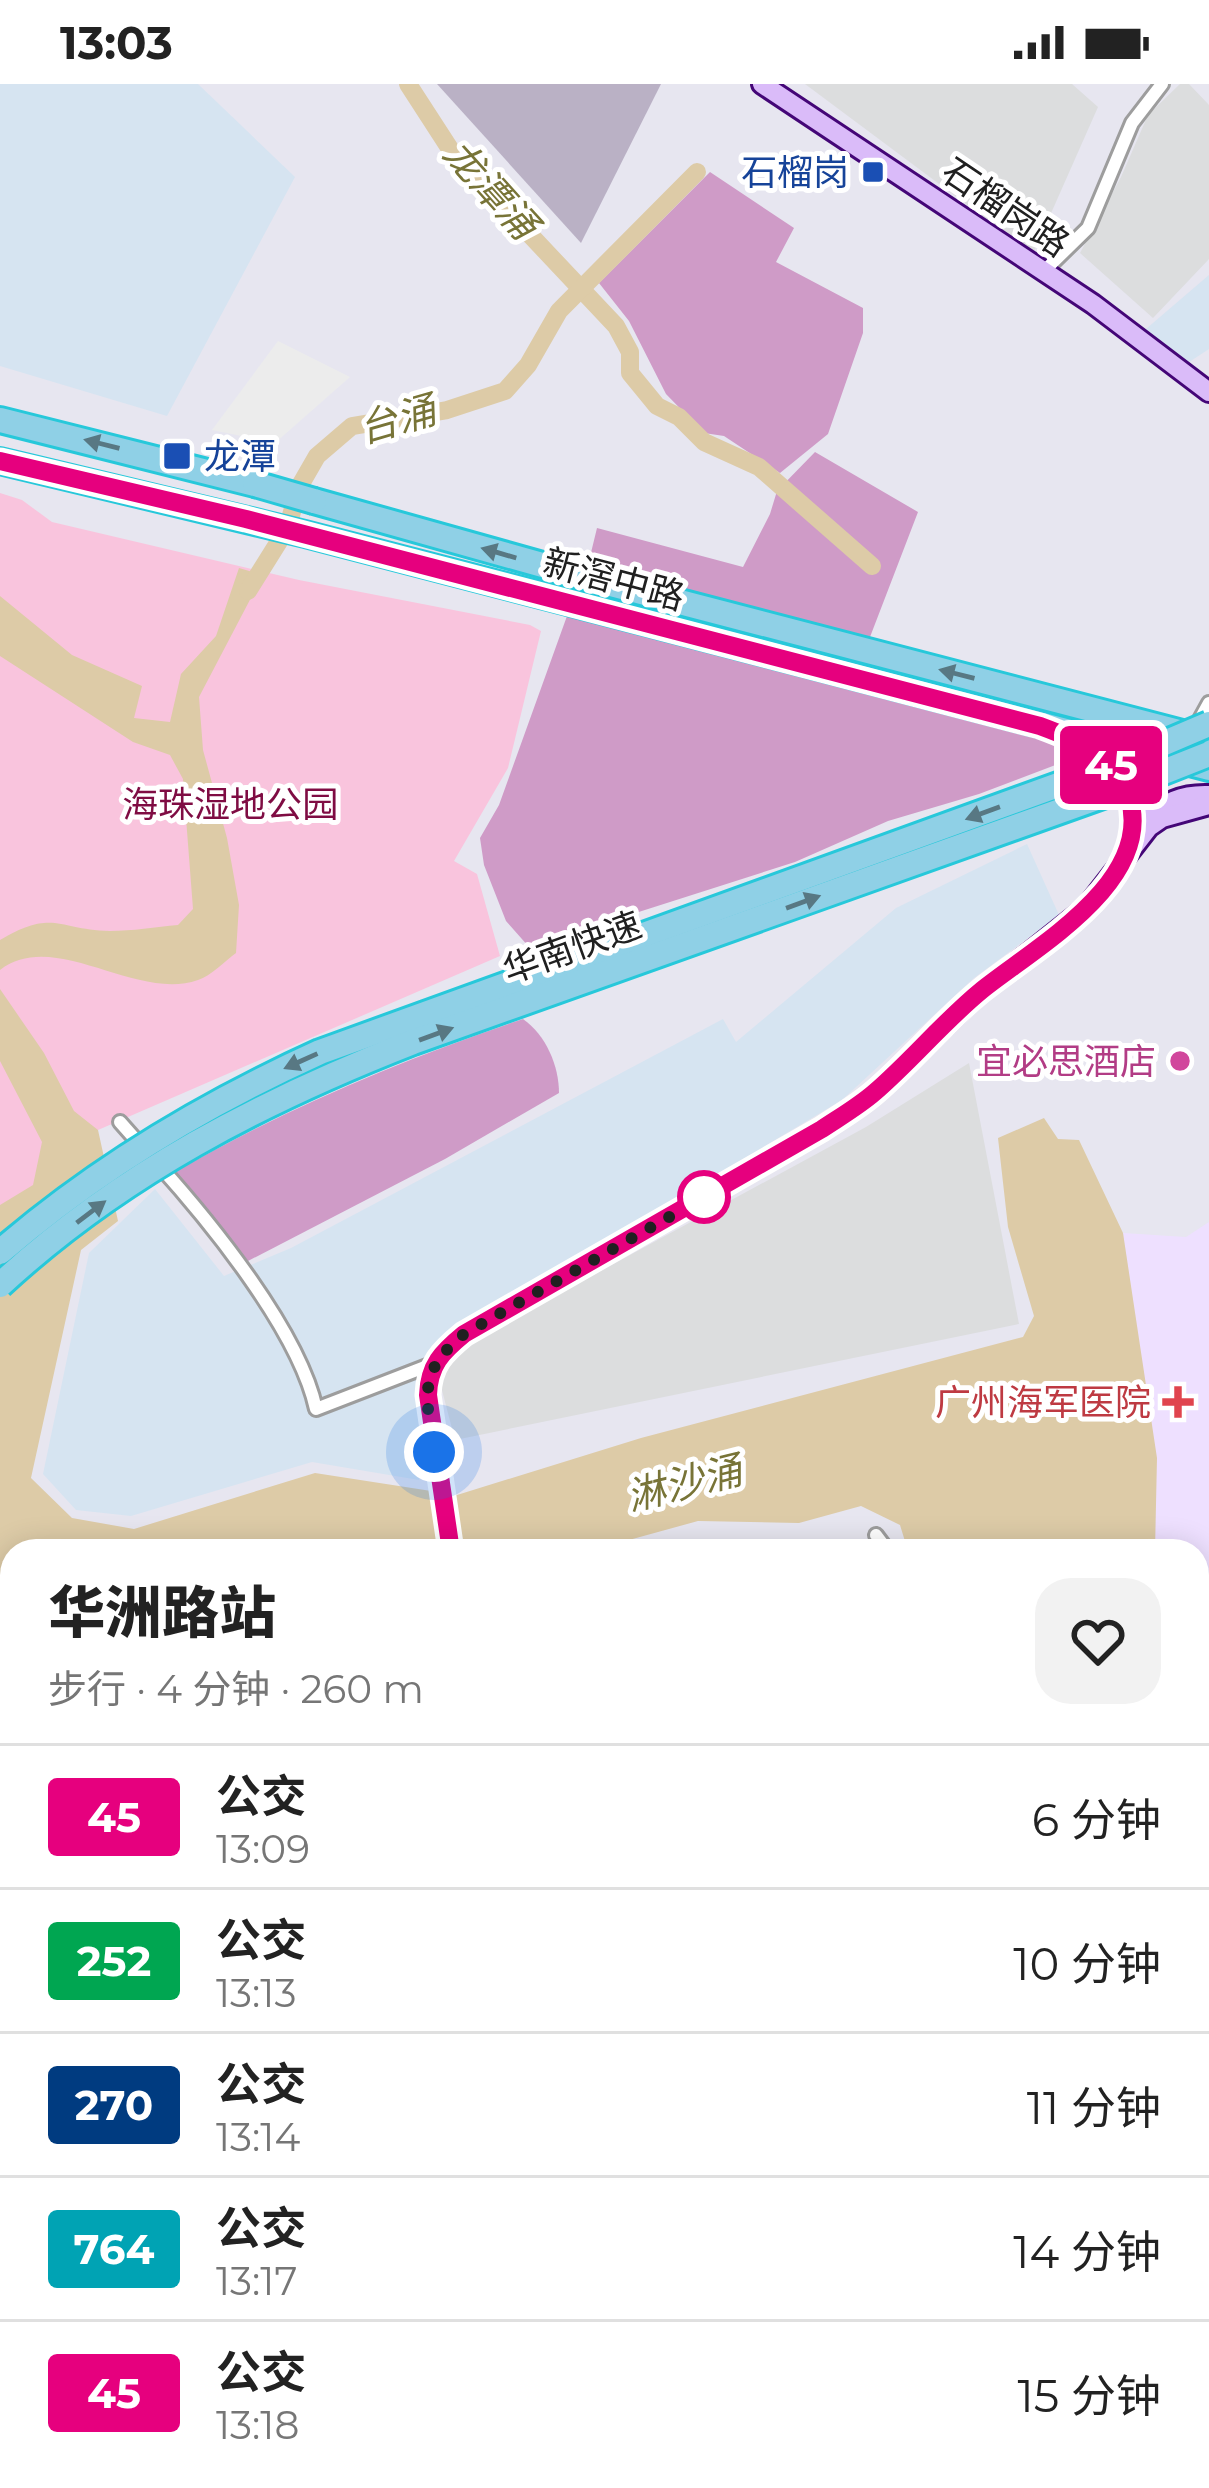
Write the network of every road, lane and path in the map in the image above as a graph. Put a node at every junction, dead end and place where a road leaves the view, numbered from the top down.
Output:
1 (762, 84) edge
2 (1162, 84) edge
3 (1042, 272) junction
4 (1209, 392) edge
5 (0, 420) edge
6 (0, 460) edge
7 (1209, 703) edge
8 (1040, 726) junction
9 (1205, 738) edge
10 (1209, 768) edge
11 (1209, 795) edge
12 (1209, 805) edge
13 (1126, 857) junction
14 (120, 1122) dead end
15 (0, 1252) edge
16 (0, 1286) edge
17 (435, 1363) junction
18 (875, 1535) dead end
19 (449, 1539) edge
20 (878, 1539) edge

1 - 3 main road, 石榴岗路
2 - 3 street
3 - 4 main road, 石榴岗路
9 -> 5 highway, 新滘中路, bridge
6 - 8 highway, 新滘中路
7 - 9 street
8 - 10 highway, 新滘中路
8 - 13 main road
9 -> 15 highway, 华南快速, bridge
16 -> 9 highway, 华南快速, bridge
11 - 13 main road
12 - 13 main road
13 - 17 main road
14 - 17 street
17 - 19 main road
18 - 20 street

